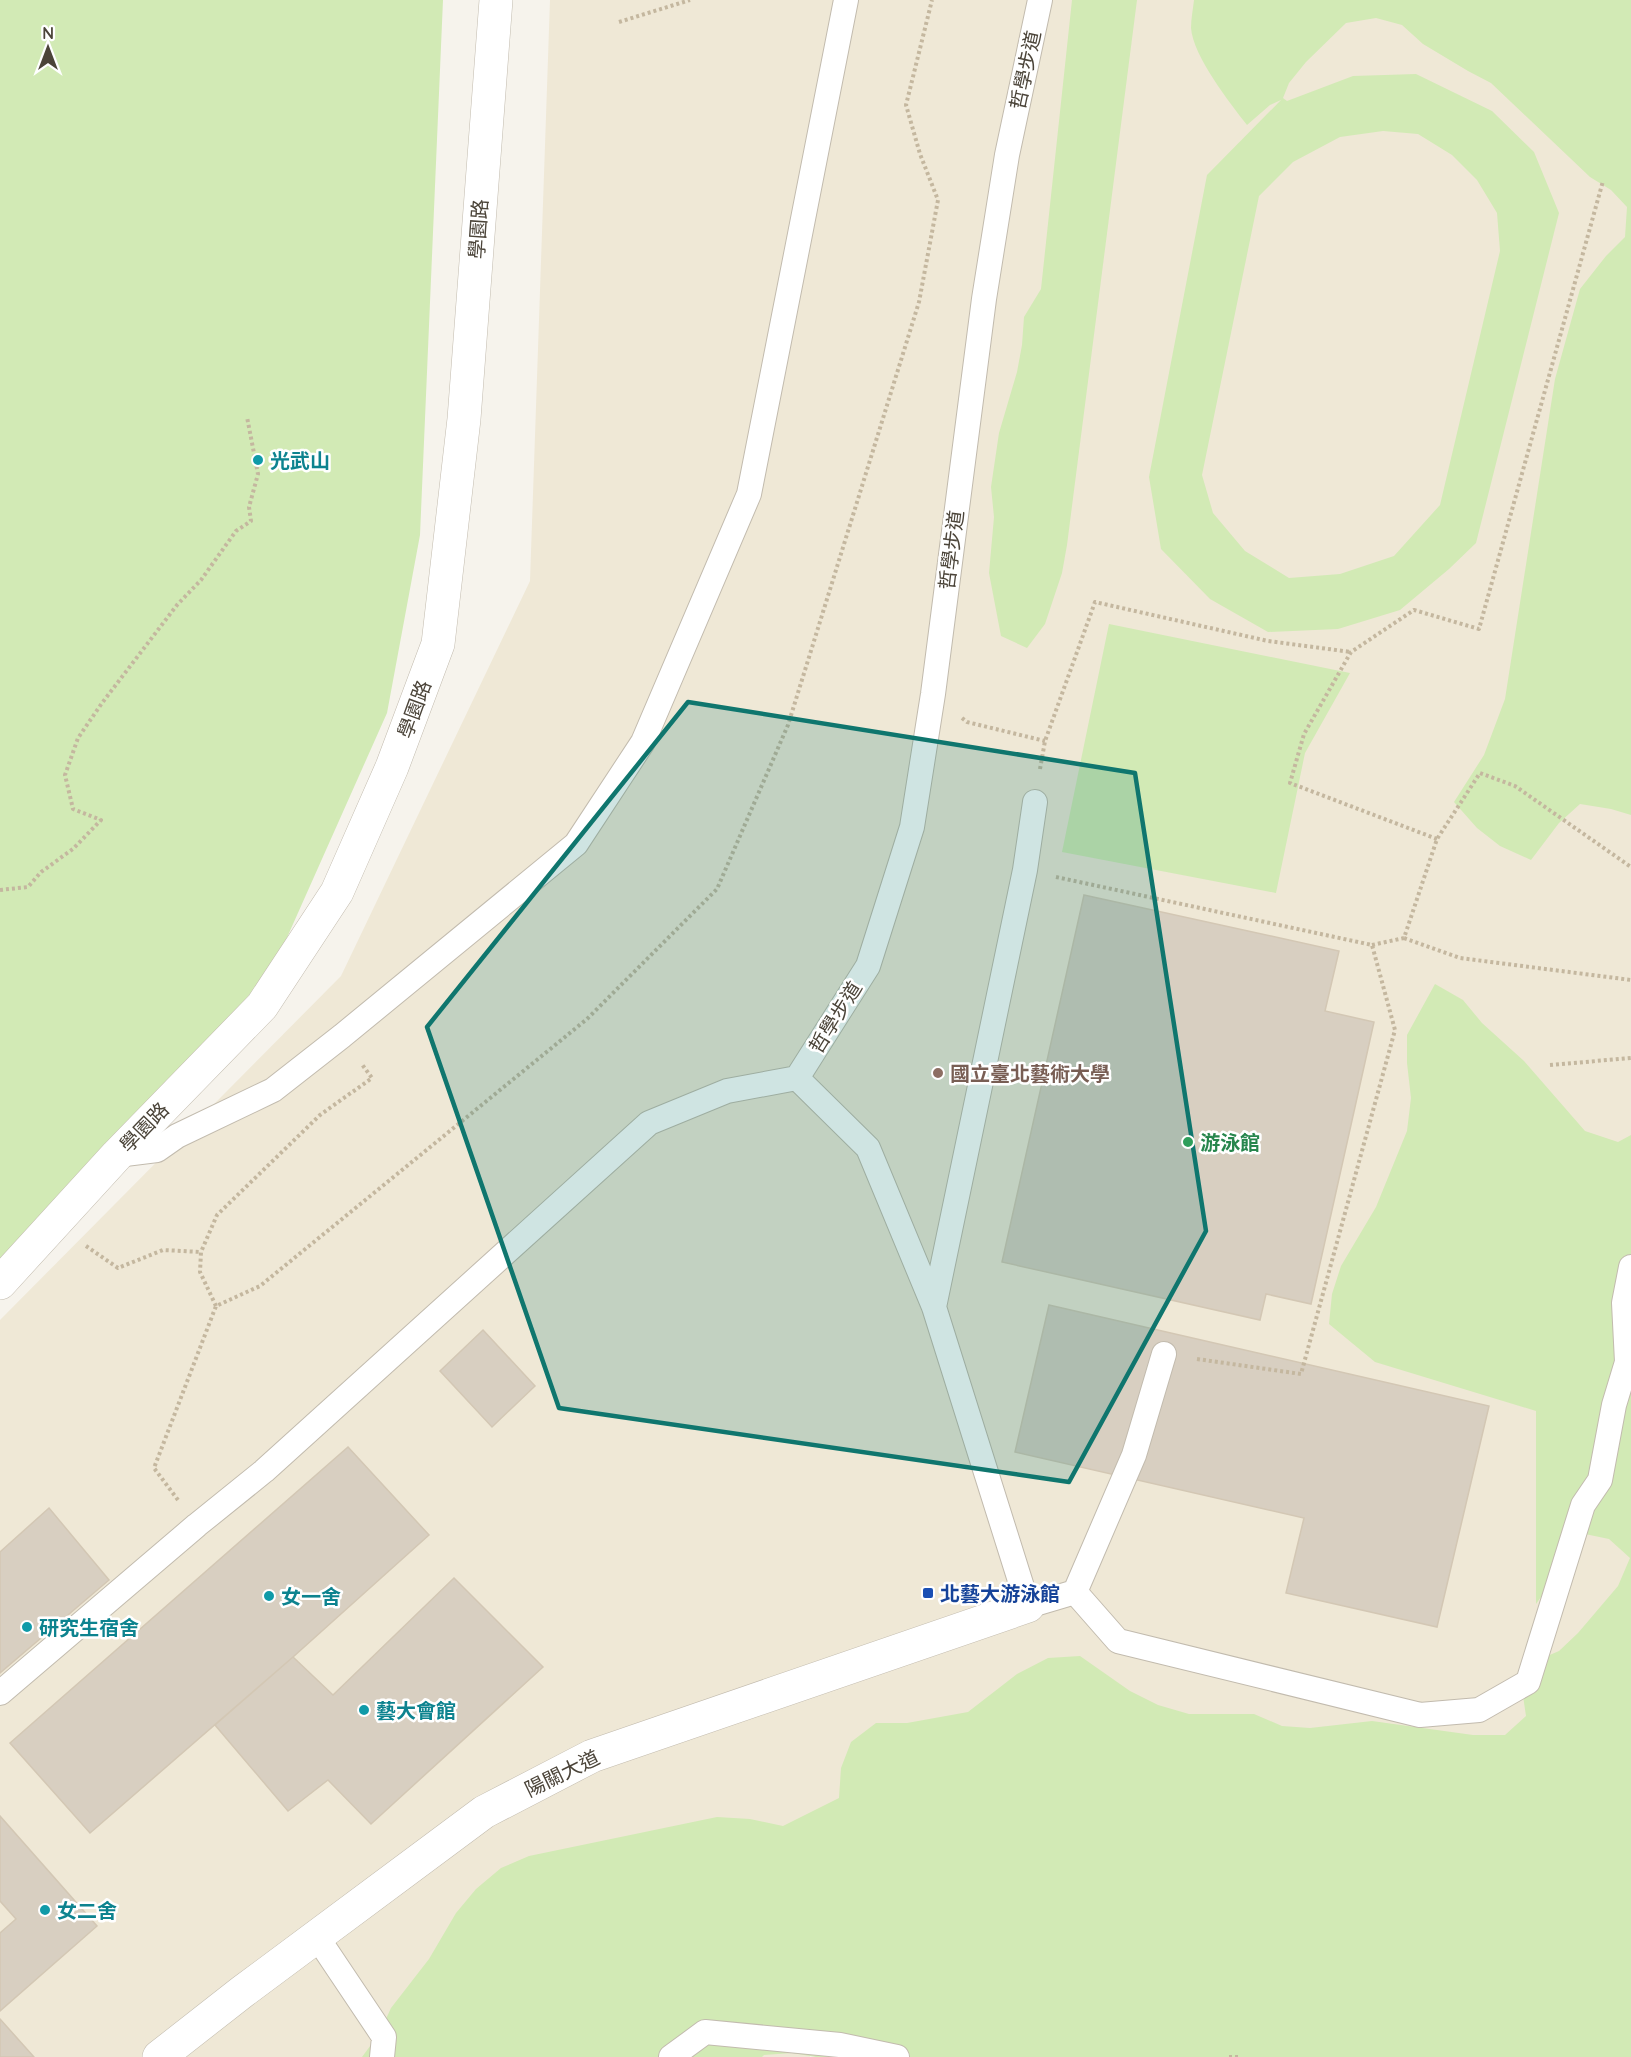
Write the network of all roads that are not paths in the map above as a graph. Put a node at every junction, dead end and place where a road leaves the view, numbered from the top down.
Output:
1 (496, 0) edge
2 (846, 0) edge
3 (1040, 0) edge
4 (1035, 802) dead end
5 (797, 1078) junction
6 (117, 1155) junction
7 (1631, 1267) edge
8 (0, 1283) edge
9 (934, 1307) junction
10 (1164, 1354) road end
11 (1075, 1592) junction
12 (1028, 1606) junction
13 (0, 1693) edge
14 (316, 1937) junction
15 (159, 2057) edge
16 (382, 2057) edge
17 (671, 2057) edge
18 (897, 2057) edge

1 - 6 street, 學園路
2 - 6 lane
3 - 5 lane, 哲學步道
4 - 9 lane
5 - 9 lane
5 - 13 lane
6 - 8 street, 學園路
7 - 11 lane
9 - 12 lane
10 - 11 lane
11 - 12 lane
12 - 14 street, 陽關大道
14 - 15 street, 陽關大道
14 - 16 lane
17 - 18 lane

